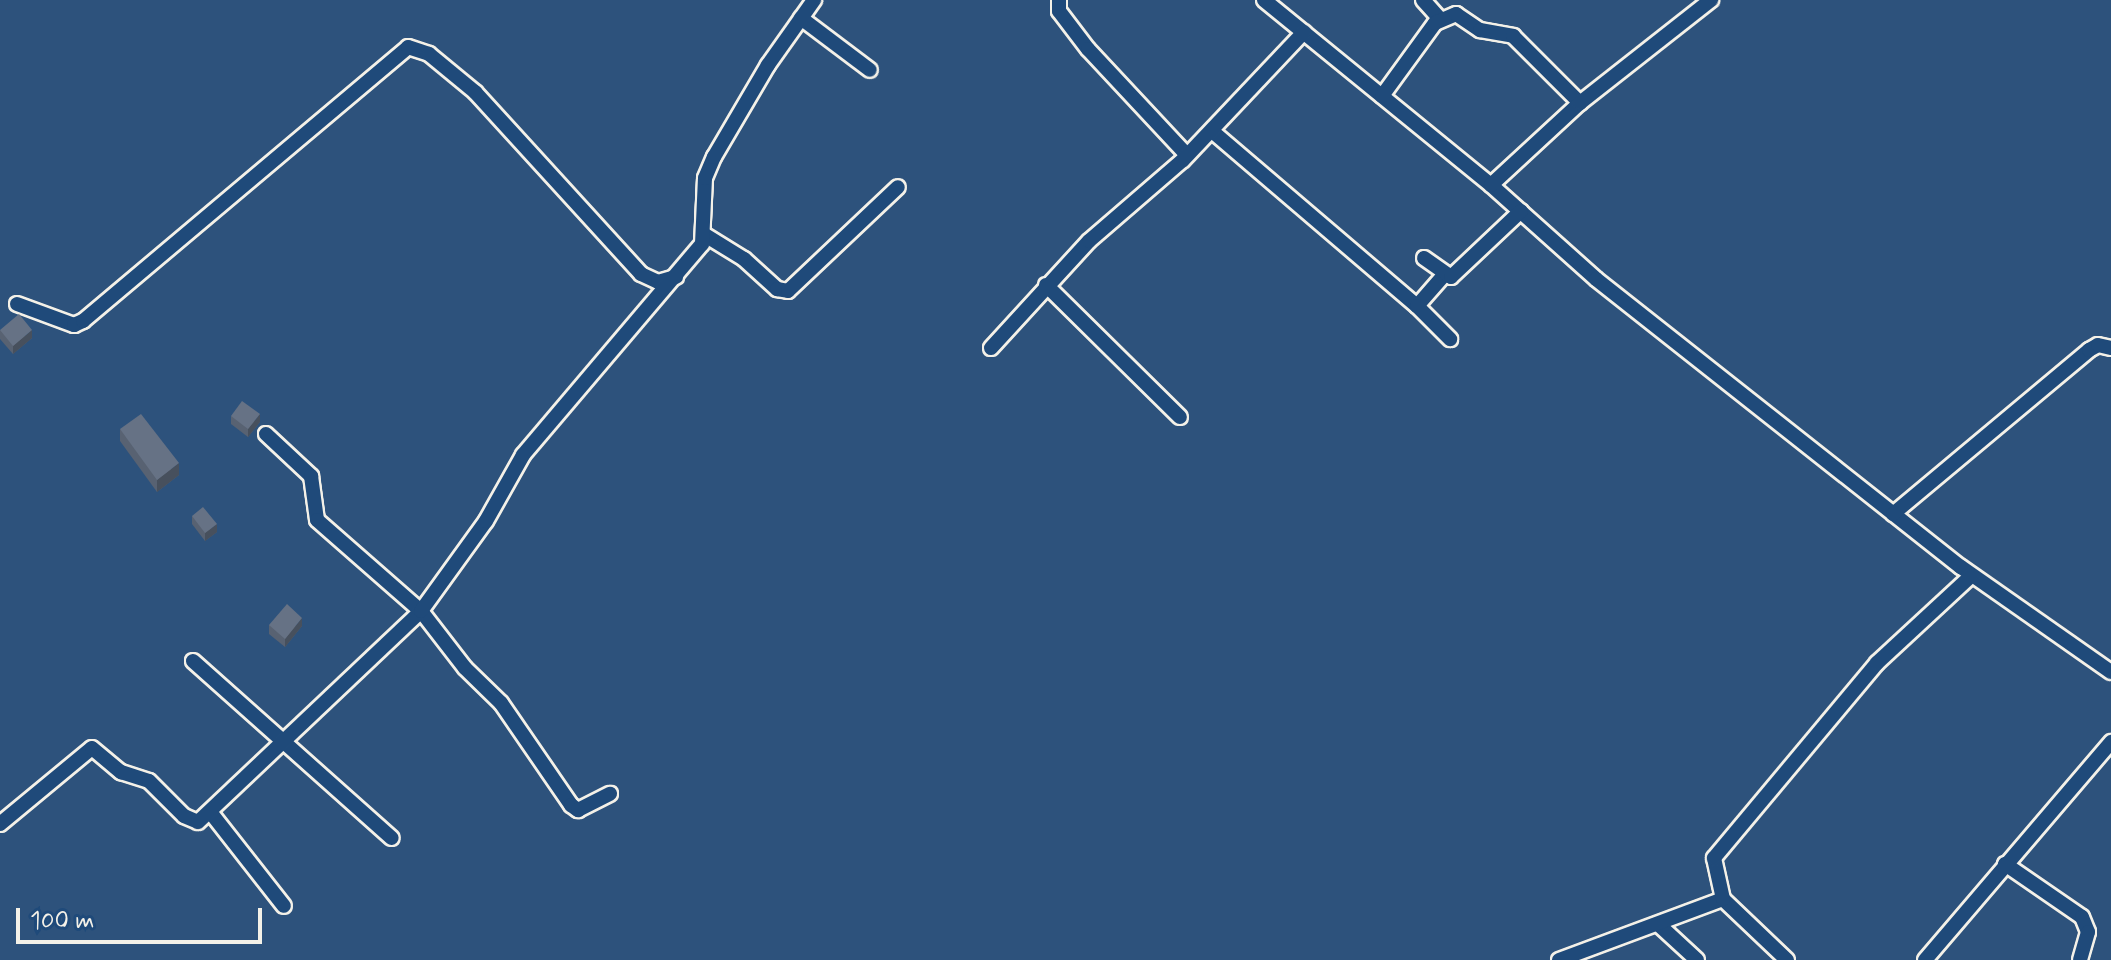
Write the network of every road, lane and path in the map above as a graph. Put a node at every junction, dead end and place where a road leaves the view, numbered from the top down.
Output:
1 (814, 0) edge
2 (1059, 0) edge
3 (1264, 0) edge
4 (1423, 0) edge
5 (1711, 0) edge
6 (801, 18) junction
7 (1440, 19) junction
8 (1304, 32) junction
9 (870, 70) dead end
10 (1382, 96) junction
11 (1580, 103) junction
12 (1212, 131) junction
13 (1187, 155) junction
14 (1491, 185) junction
15 (898, 187) dead end
16 (1521, 211) junction
17 (705, 235) junction
18 (1424, 258) dead end
19 (1445, 274) junction
20 (677, 277) junction
21 (1046, 285) junction
22 (17, 304) dead end
23 (1417, 306) junction
24 (1450, 339) dead end
25 (991, 348) dead end
26 (2111, 348) edge
27 (1180, 417) dead end
28 (266, 434) dead end
29 (1893, 514) junction
30 (1972, 575) junction
31 (421, 611) junction
32 (193, 661) dead end
33 (2111, 672) edge
34 (2111, 742) edge
35 (283, 746) junction
36 (610, 794) dead end
37 (211, 813) junction
38 (0, 824) edge
39 (392, 838) dead end
40 (2005, 864) junction
41 (1723, 899) junction
42 (284, 906) dead end
43 (1658, 924) junction
44 (1559, 960) edge
45 (1697, 960) edge
46 (1787, 960) edge
47 (1925, 960) edge
48 (2080, 960) edge

1 - 6 street
2 - 13 street
3 - 8 street
4 - 7 street
5 - 11 street
6 - 9 street
6 - 17 street
7 - 10 street
7 - 11 street
8 - 10 street
8 - 12 street
10 - 14 street
11 - 14 street
12 - 13 street
12 - 23 street
13 - 21 street
14 - 16 street
15 - 17 street
16 - 19 street
16 - 29 street
17 - 20 street
18 - 19 street
19 - 23 street
20 - 22 street
20 - 31 street
21 - 25 street
21 - 27 street
23 - 24 street
26 - 29 street
28 - 31 street
29 - 30 street
30 - 33 street
30 - 41 street
31 - 35 street
31 - 36 street
32 - 35 street
34 - 40 street
35 - 37 street
35 - 39 street
37 - 38 street
37 - 42 street
40 - 47 street
40 - 48 street
41 - 43 street
41 - 46 street
43 - 44 street
43 - 45 street

